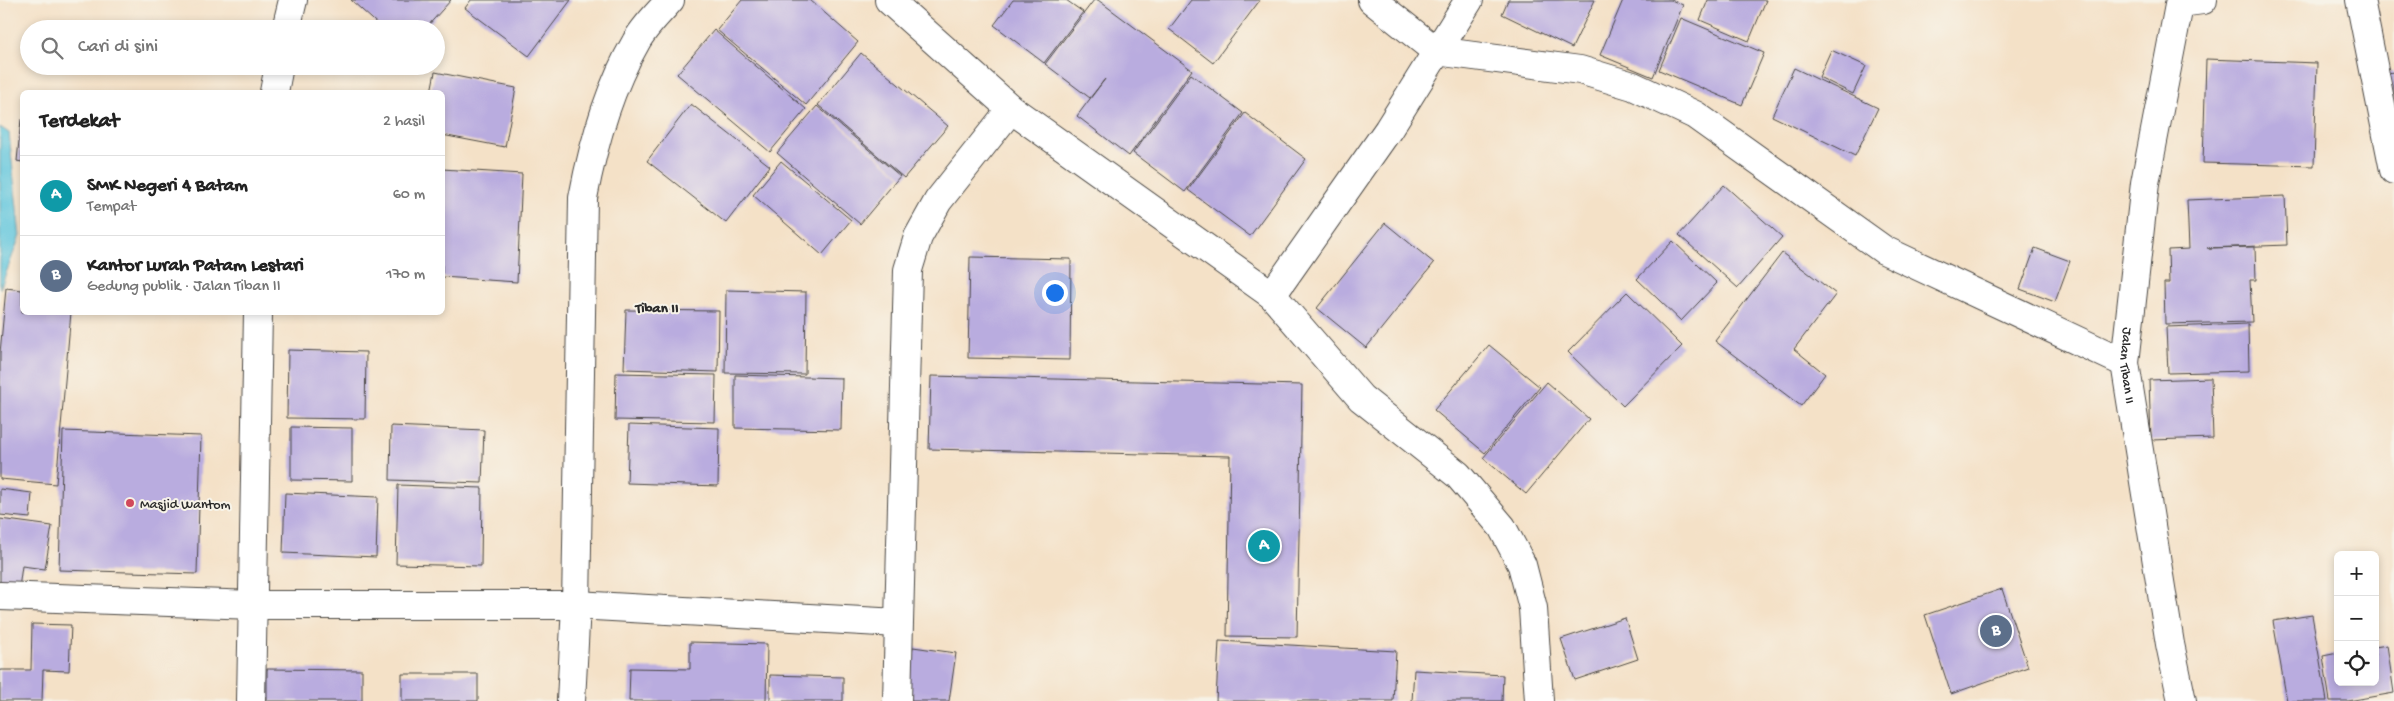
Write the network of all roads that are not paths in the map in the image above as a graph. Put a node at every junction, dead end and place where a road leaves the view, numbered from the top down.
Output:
1 (293, 0) edge
2 (670, 0) edge
3 (889, 0) edge
4 (1372, 0) edge
5 (1469, 0) edge
6 (2360, 0) edge
7 (2188, 1) edge
8 (288, 20) edge
9 (1436, 51) junction
10 (277, 75) edge
11 (274, 90) edge
12 (1011, 109) junction
13 (2394, 170) edge
14 (1272, 295) junction
15 (258, 315) edge
16 (2125, 363) junction
17 (0, 596) edge
18 (254, 605) junction
19 (576, 605) junction
20 (898, 623) junction
21 (251, 701) edge
22 (571, 701) edge
23 (897, 701) edge
24 (1539, 701) edge
25 (2182, 701) edge

1 - 8 street
2 - 19 street
3 - 12 street
4 - 9 street
5 - 9 street
6 - 13 street
7 - 16 street, Jalan Tiban II
9 - 14 street
9 - 16 street
10 - 11 street
12 - 14 street
12 - 20 street
14 - 24 street
15 - 18 street
16 - 25 street, Jalan Tiban II
17 - 18 street
18 - 19 street
18 - 21 street
19 - 20 street
19 - 22 street
20 - 23 street

